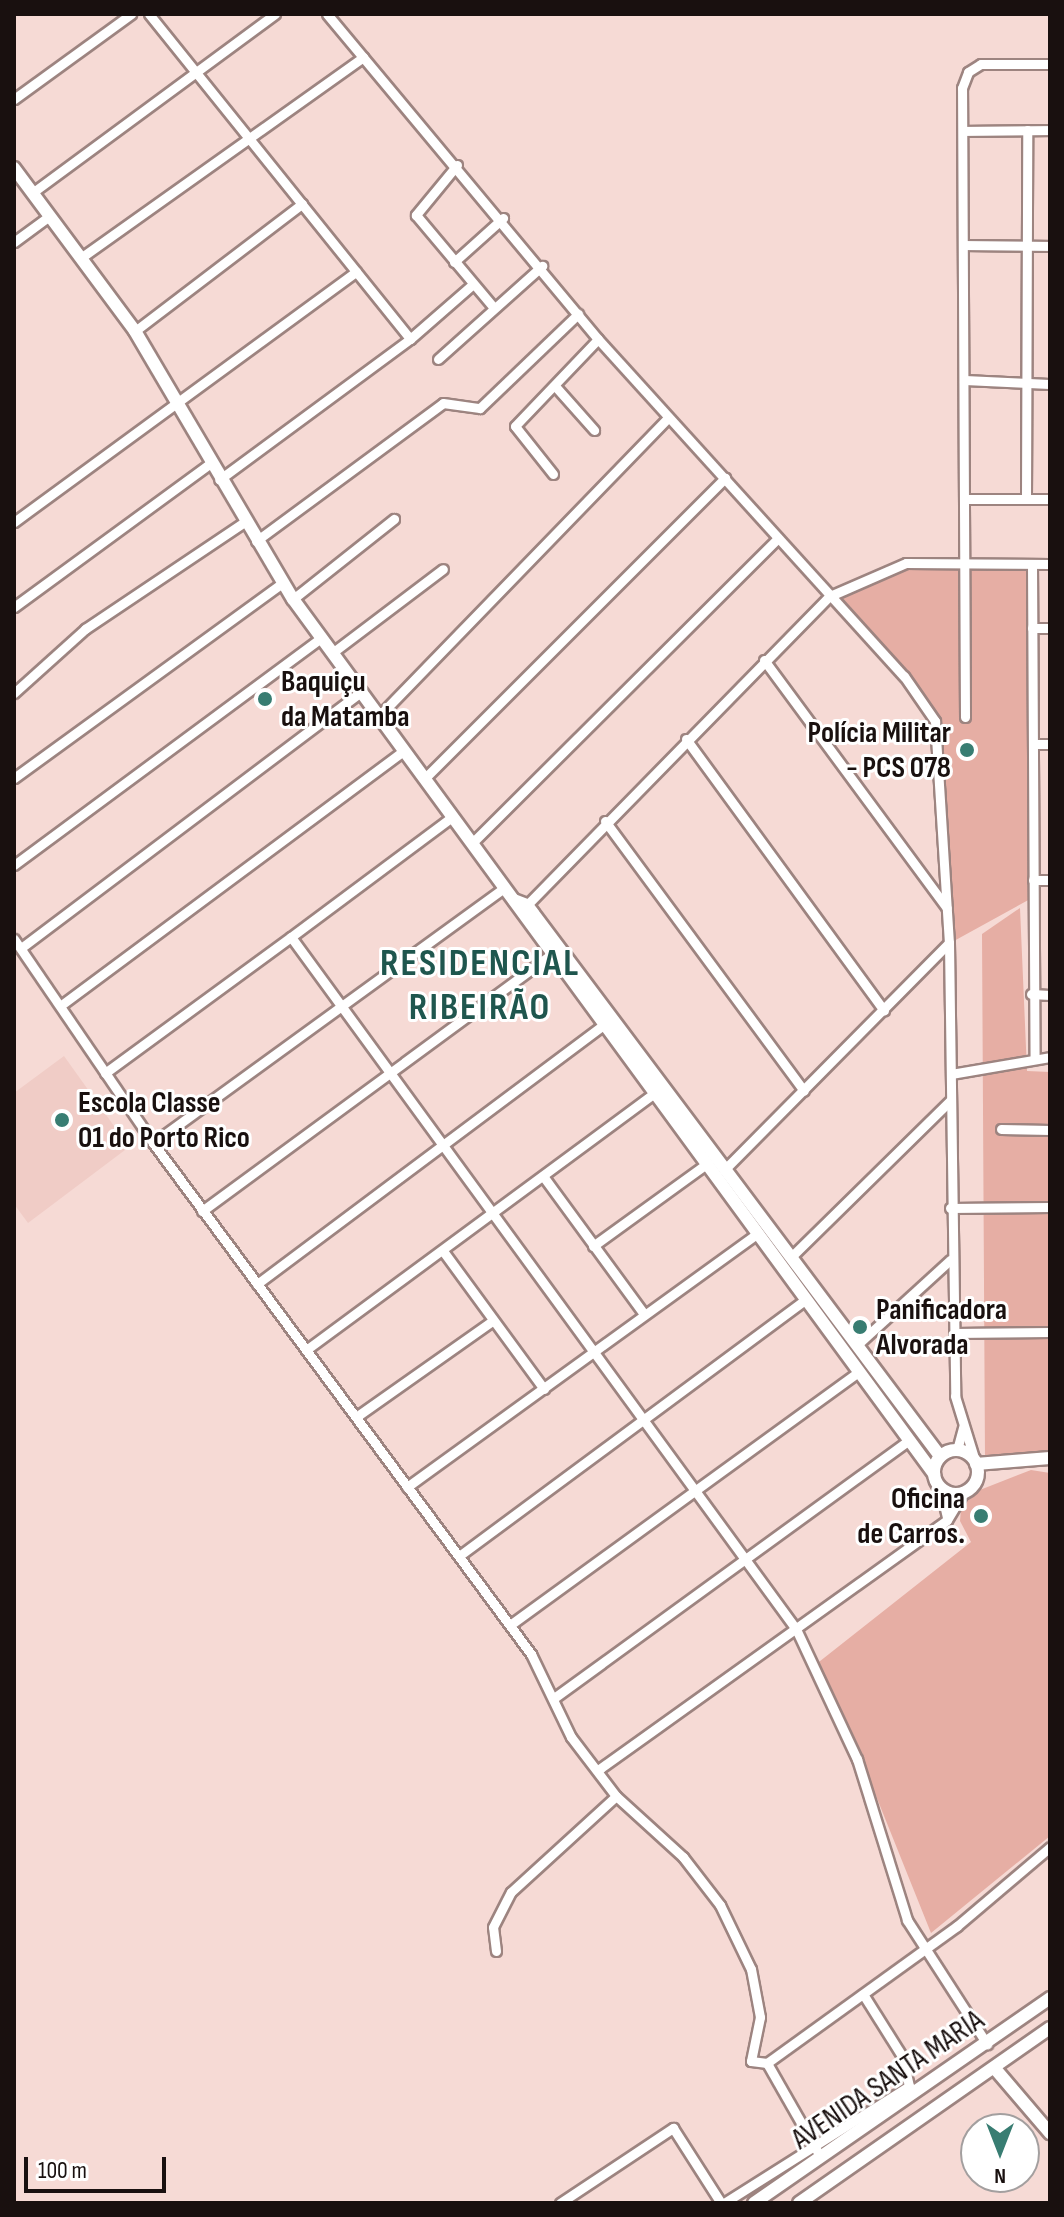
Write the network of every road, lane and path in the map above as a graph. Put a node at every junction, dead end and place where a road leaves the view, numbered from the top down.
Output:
1 (131, 14) edge
2 (149, 14) edge
3 (275, 14) edge
4 (327, 14) edge
5 (363, 57) junction
6 (1050, 64) edge
7 (197, 74) junction
8 (14, 99) edge
9 (1027, 130) junction
10 (1050, 130) edge
11 (963, 131) junction
12 (249, 139) junction
13 (457, 165) junction
14 (14, 168) edge
15 (32, 193) junction
16 (302, 204) junction
17 (48, 217) junction
18 (503, 218) junction
19 (14, 242) edge
20 (966, 245) junction
21 (1027, 246) junction
22 (1050, 246) edge
23 (82, 257) junction
24 (454, 262) junction
25 (542, 266) junction
26 (356, 272) junction
27 (472, 285) junction
28 (494, 308) junction
29 (578, 314) junction
30 (135, 331) junction
31 (410, 339) junction
32 (598, 339) junction
33 (438, 359) dead end
34 (964, 380) junction
35 (1027, 383) junction
36 (1050, 384) edge
37 (555, 386) junction
38 (180, 405) junction
39 (668, 418) junction
40 (594, 430) dead end
41 (211, 463) junction
42 (553, 474) dead end
43 (725, 478) junction
44 (219, 480) junction
45 (968, 499) junction
46 (1026, 499) junction
47 (1050, 499) edge
48 (394, 519) dead end
49 (14, 522) edge
50 (244, 522) junction
51 (778, 538) junction
52 (256, 541) junction
53 (966, 563) junction
54 (1032, 564) junction
55 (1050, 564) edge
56 (443, 569) dead end
57 (282, 583) junction
58 (830, 596) junction
59 (293, 599) junction
60 (14, 607) edge
61 (1032, 628) junction
62 (1050, 628) edge
63 (321, 638) junction
64 (332, 653) junction
65 (764, 660) junction
66 (14, 693) edge
67 (360, 693) junction
68 (378, 717) junction
69 (965, 717) dead end
70 (686, 739) junction
71 (1033, 744) junction
72 (1050, 744) edge
73 (403, 751) junction
74 (14, 778) edge
75 (424, 779) junction
76 (452, 817) junction
77 (605, 821) junction
78 (472, 843) junction
79 (14, 865) edge
80 (1033, 880) junction
81 (1050, 880) edge
82 (504, 888) junction
83 (520, 906) junction
84 (947, 908) junction
85 (291, 937) junction
86 (14, 939) edge
87 (949, 943) junction
88 (21, 948) junction
89 (551, 955) junction
90 (1031, 994) junction
91 (1050, 995) edge
92 (64, 1003) junction
93 (342, 1007) junction
94 (884, 1011) junction
95 (602, 1026) junction
96 (1035, 1056) junction
97 (1050, 1057) edge
98 (105, 1073) junction
99 (951, 1074) junction
100 (392, 1076) junction
101 (804, 1091) junction
102 (653, 1094) junction
103 (951, 1100) junction
104 (1001, 1129) dead end
105 (1050, 1130) edge
106 (153, 1143) junction
107 (440, 1145) junction
108 (705, 1165) junction
109 (724, 1170) junction
110 (543, 1176) junction
111 (1050, 1207) edge
112 (950, 1208) junction
113 (202, 1211) junction
114 (491, 1213) junction
115 (756, 1234) junction
116 (593, 1246) junction
117 (443, 1251) junction
118 (791, 1257) junction
119 (950, 1260) junction
120 (257, 1284) junction
121 (805, 1300) junction
122 (644, 1314) junction
123 (492, 1321) junction
124 (1050, 1332) edge
125 (954, 1333) junction
126 (857, 1345) junction
127 (306, 1350) junction
128 (594, 1351) junction
129 (856, 1374) junction
130 (544, 1389) junction
131 (356, 1417) junction
132 (644, 1422) junction
133 (963, 1427) junction
134 (906, 1442) junction
135 (957, 1450) junction
136 (940, 1456) junction
137 (1050, 1458) edge
138 (976, 1462) junction
139 (1016, 1462) junction
140 (934, 1474) junction
141 (975, 1482) junction
142 (407, 1487) junction
143 (940, 1487) junction
144 (696, 1492) junction
145 (963, 1493) junction
146 (947, 1520) junction
147 (459, 1556) junction
148 (743, 1559) junction
149 (510, 1625) junction
150 (796, 1629) junction
151 (554, 1698) junction
152 (598, 1770) junction
153 (616, 1796) junction
154 (1050, 1847) edge
155 (496, 1951) dead end
156 (925, 1951) junction
157 (863, 1994) junction
158 (1050, 1998) edge
159 (1050, 2028) edge
160 (987, 2044) junction
161 (1011, 2060) junction
162 (767, 2063) junction
163 (997, 2071) junction
164 (1014, 2084) junction
165 (1050, 2133) edge
166 (818, 2152) junction
167 (802, 2202) edge
168 (560, 2203) edge
169 (723, 2203) edge
170 (754, 2203) edge

1 - 8 street
2 - 7 street
3 - 7 street
4 - 5 street
5 - 12 street
5 - 13 street
6 - 11 street
7 - 12 street
7 - 15 street
9 - 10 street
9 - 11 street
9 - 21 street
11 - 20 street
12 - 16 street
12 - 23 street
13 - 18 street
13 - 24 street
14 - 15 street
15 - 17 street
16 - 26 street
16 - 30 street
17 - 19 street
17 - 23 street
18 - 24 street
18 - 25 street
20 - 21 street
20 - 34 street
21 - 22 street
21 - 35 street
23 - 30 street
24 - 27 street
25 - 28 street
25 - 29 street
26 - 31 street
26 - 38 street
27 - 28 street
27 - 31 street
28 - 33 street
29 - 32 street
29 - 52 street
30 - 38 street
31 - 44 street
32 - 37 street
32 - 39 street
34 - 35 street
34 - 45 street
35 - 36 street
35 - 46 street
37 - 40 street
37 - 42 street
38 - 41 street
38 - 49 street
39 - 43 street
39 - 68 street
41 - 44 street
41 - 60 street
43 - 51 street
43 - 75 street
44 - 50 street
45 - 46 street
45 - 53 street
46 - 47 street
48 - 59 street
50 - 52 street
50 - 66 street
51 - 58 street
51 - 78 street
52 - 57 street
53 - 54 street
53 - 58 street
53 - 69 street
54 - 55 street
54 - 61 street
56 - 64 street
57 - 59 street
57 - 74 street
58 - 65 street
58 - 84 street
59 - 63 street
61 - 62 street
61 - 71 street
63 - 64 street
63 - 79 street
64 - 67 street
65 - 70 street
65 - 84 street
67 - 68 street
67 - 88 street
68 - 73 street
70 - 77 street
70 - 94 street
71 - 72 street
71 - 80 street
73 - 75 street
73 - 92 street
75 - 76 street
76 - 78 street
76 - 85 street
77 - 83 street
77 - 101 street
78 - 82 street
80 - 81 street
80 - 90 street
82 - 83 street
82 - 93 street
83 - 89 street
83 - 109 street
84 - 87 street
85 - 93 street
85 - 98 street
86 - 88 street
87 - 94 street
87 - 99 street
88 - 92 street
89 - 95 street
89 - 100 street
90 - 91 street
90 - 96 street
92 - 98 street
93 - 100 street
93 - 106 street
94 - 101 street
95 - 102 street
95 - 107 street
96 - 97 street
96 - 99 street
98 - 106 street
99 - 103 street
100 - 107 street
100 - 113 street
101 - 109 street
102 - 108 street
102 - 110 street
103 - 112 street
103 - 118 street
104 - 105 street
106 - 113 street
107 - 114 street
107 - 120 street
108 - 115 street
108 - 116 street
109 - 118 street
110 - 114 street
110 - 116 street
111 - 112 street
112 - 119 street
113 - 120 street
114 - 117 street
114 - 128 street
115 - 121 street
115 - 122 street
116 - 122 street
117 - 123 street
117 - 127 street
118 - 126 street
119 - 125 street
119 - 126 street
120 - 127 street
121 - 129 street
121 - 132 street
122 - 128 street
123 - 130 street
123 - 131 street
124 - 125 street
125 - 133 street
126 - 136 street
127 - 131 street
128 - 130 street
128 - 132 street
129 - 134 street
129 - 144 street
130 - 142 street
131 - 142 street
132 - 144 street
132 - 147 street
133 - 135 street
133 - 138 street
134 - 140 street
134 - 148 street
135 - 136 street
135 - 138 street
136 - 140 street
137 - 139 street
138 - 139 street
138 - 141 street
139 - 141 street
140 - 143 street
141 - 145 street
142 - 147 street
143 - 145 street
143 - 146 street
144 - 148 street
144 - 149 street
145 - 146 street
146 - 150 street
147 - 149 street
148 - 150 street
148 - 151 street
149 - 151 street
150 - 152 street
150 - 156 street
151 - 152 street
152 - 153 street
153 - 155 street
153 - 162 street
154 - 156 street
156 - 157 street
156 - 160 street
157 - 162 street
157 - 166 street
158 - 160 street, AVENIDA SANTA MARIA
159 - 161 street, AVENIDA SANTA MARIA
160 - 166 street, AVENIDA SANTA MARIA
161 - 163 street, AVENIDA SANTA MARIA
161 - 164 street
162 - 166 street
163 - 164 street
163 - 167 street, AVENIDA SANTA MARIA
164 - 165 street
166 - 169 street
166 - 170 street, AVENIDA SANTA MARIA
168 - 169 street

